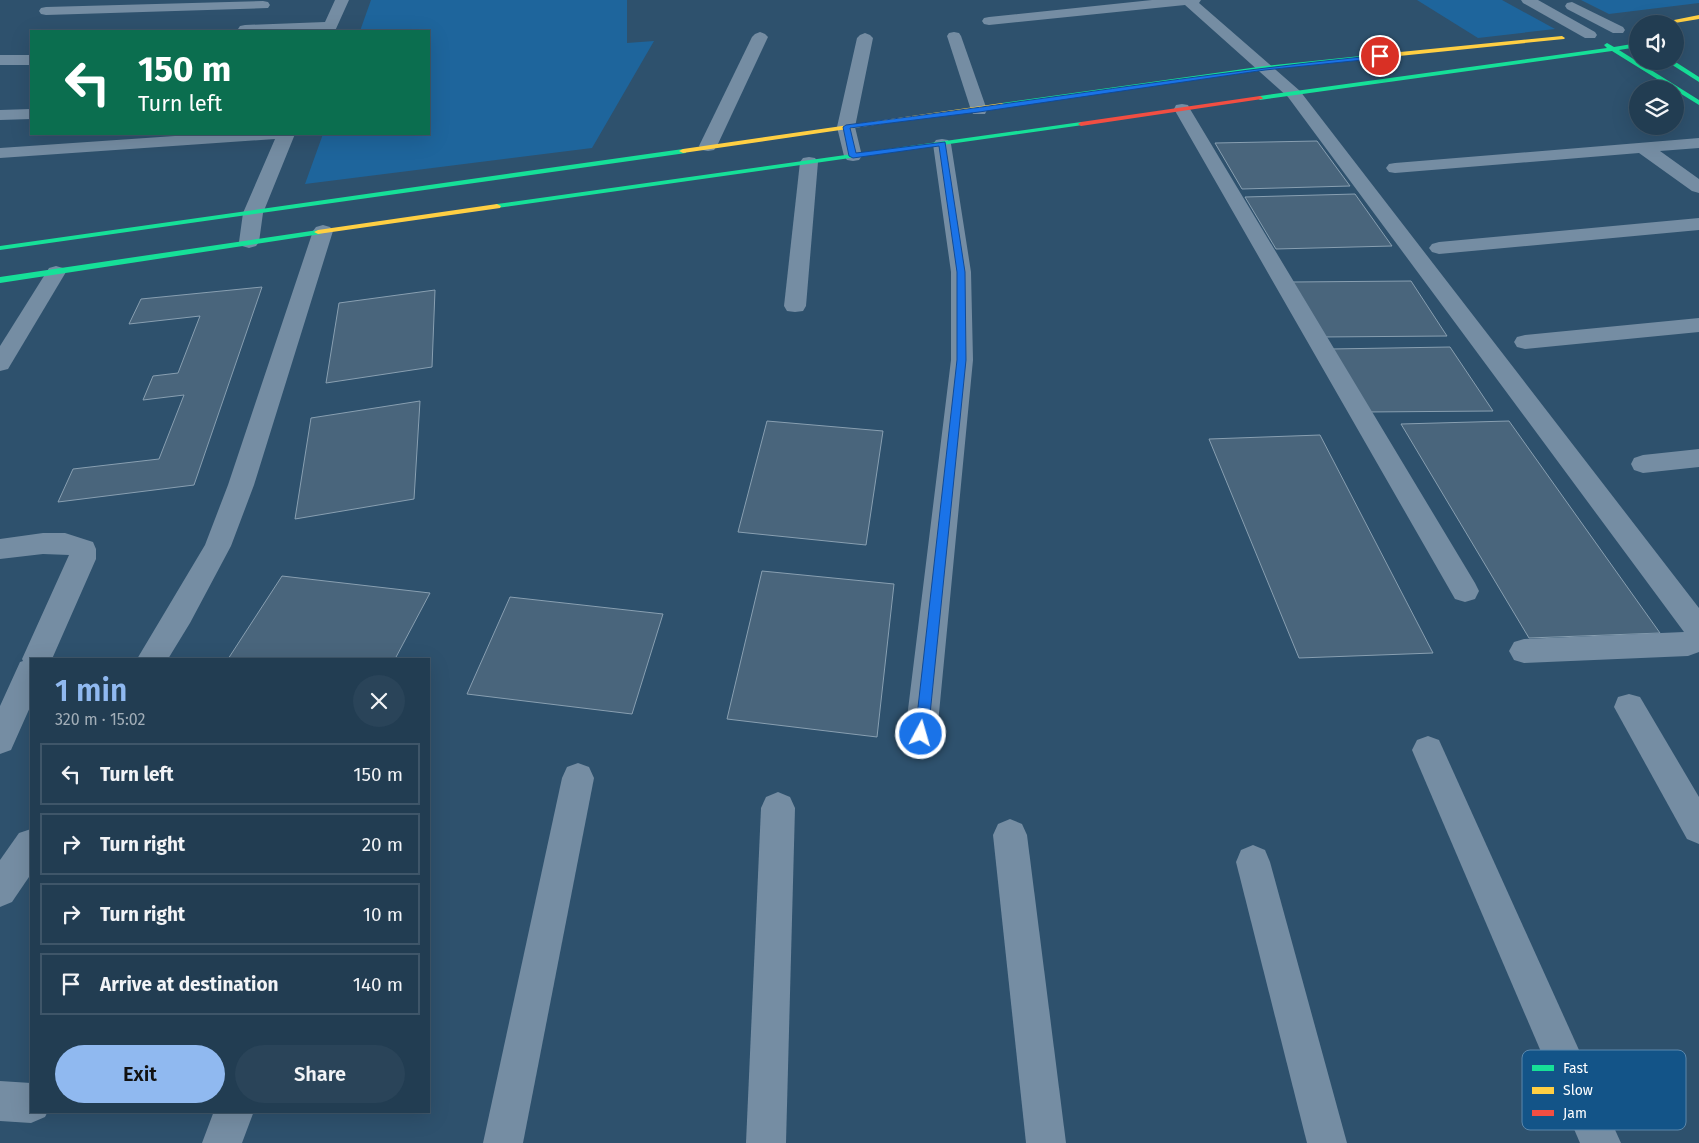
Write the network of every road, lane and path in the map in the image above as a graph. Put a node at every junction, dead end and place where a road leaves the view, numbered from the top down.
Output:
1 (342, 0) edge
2 (1190, 0) edge
3 (1528, 0) edge
4 (1560, 0) edge
5 (265, 2) edge
6 (46, 11) dead end
7 (1699, 17) edge
8 (989, 20) dead end
9 (1684, 20) edge
10 (329, 28) edge
11 (1623, 29) junction
12 (244, 30) edge
13 (1590, 35) junction
14 (1629, 35) edge
15 (954, 36) dead end
16 (760, 37) dead end
17 (865, 38) dead end
18 (1629, 45) edge
19 (1613, 48) junction
20 (0, 60) edge
21 (30, 60) edge
22 (1265, 68) junction
23 (1683, 70) edge
24 (1699, 80) edge
25 (1294, 94) junction
26 (1699, 103) edge
27 (1182, 109) junction
28 (979, 110) junction
29 (30, 114) edge
30 (0, 115) edge
31 (846, 127) junction
32 (261, 135) edge
33 (286, 135) edge
34 (1699, 143) edge
35 (942, 144) junction
36 (708, 146) junction
37 (1643, 148) junction
38 (0, 153) edge
39 (853, 156) junction
40 (809, 162) junction
41 (1395, 168) dead end
42 (1699, 187) edge
43 (253, 213) junction
44 (1699, 224) edge
45 (323, 230) junction
46 (249, 242) junction
47 (0, 248) edge
48 (1439, 248) dead end
49 (56, 272) junction
50 (0, 280) edge
51 (795, 306) dead end
52 (1699, 325) edge
53 (1525, 342) dead end
54 (0, 364) edge
55 (1699, 458) edge
56 (1643, 464) dead end
57 (0, 549) edge
58 (1466, 591) dead end
59 (1699, 637) edge
60 (1524, 651) dead end
61 (37, 658) edge
62 (153, 658) edge
63 (30, 673) edge
64 (1629, 707) dead end
65 (921, 734) dead end
66 (0, 740) edge
67 (1428, 750) dead end
68 (578, 778) dead end
69 (778, 808) dead end
70 (1699, 828) edge
71 (1010, 835) dead end
72 (30, 846) edge
73 (1253, 862) dead end
74 (0, 890) edge
75 (1560, 1050) edge
76 (0, 1101) edge
77 (30, 1103) edge
78 (1595, 1130) edge
79 (503, 1143) edge
80 (766, 1143) edge
81 (1046, 1143) edge
82 (1326, 1143) edge
83 (1601, 1143) edge

1 - 10 street
2 - 8 street
2 - 22 street
3 - 13 street
4 - 11 street
5 - 6 street
5 - 12 street
7 - 9 street
10 - 12 street
11 - 13 street
11 - 14 street
13 - 19 street
13 - 22 street
15 - 28 street
16 - 36 street
17 - 31 street
18 - 19 street
19 - 25 street
19 - 26 street
20 - 21 street
22 - 25 street
22 - 28 street
23 - 24 street
25 - 27 street
25 - 59 street
27 - 35 street
27 - 58 street
28 - 31 street
29 - 30 street
31 - 36 street
31 - 39 street
32 - 38 street
33 - 43 street
34 - 37 street
35 - 39 street
35 - 65 street
36 - 43 street
37 - 41 street
37 - 42 street
39 - 40 street
40 - 45 street
40 - 51 street
43 - 46 street
43 - 47 street
44 - 48 street
45 - 46 street
45 - 62 street
46 - 49 street
49 - 50 street
49 - 54 street
52 - 53 street
55 - 56 street
57 - 61 street
59 - 60 street
63 - 66 street
64 - 70 street
67 - 75 street
68 - 79 street
69 - 80 street
71 - 81 street
72 - 74 street
73 - 82 street
76 - 77 street
78 - 83 street

